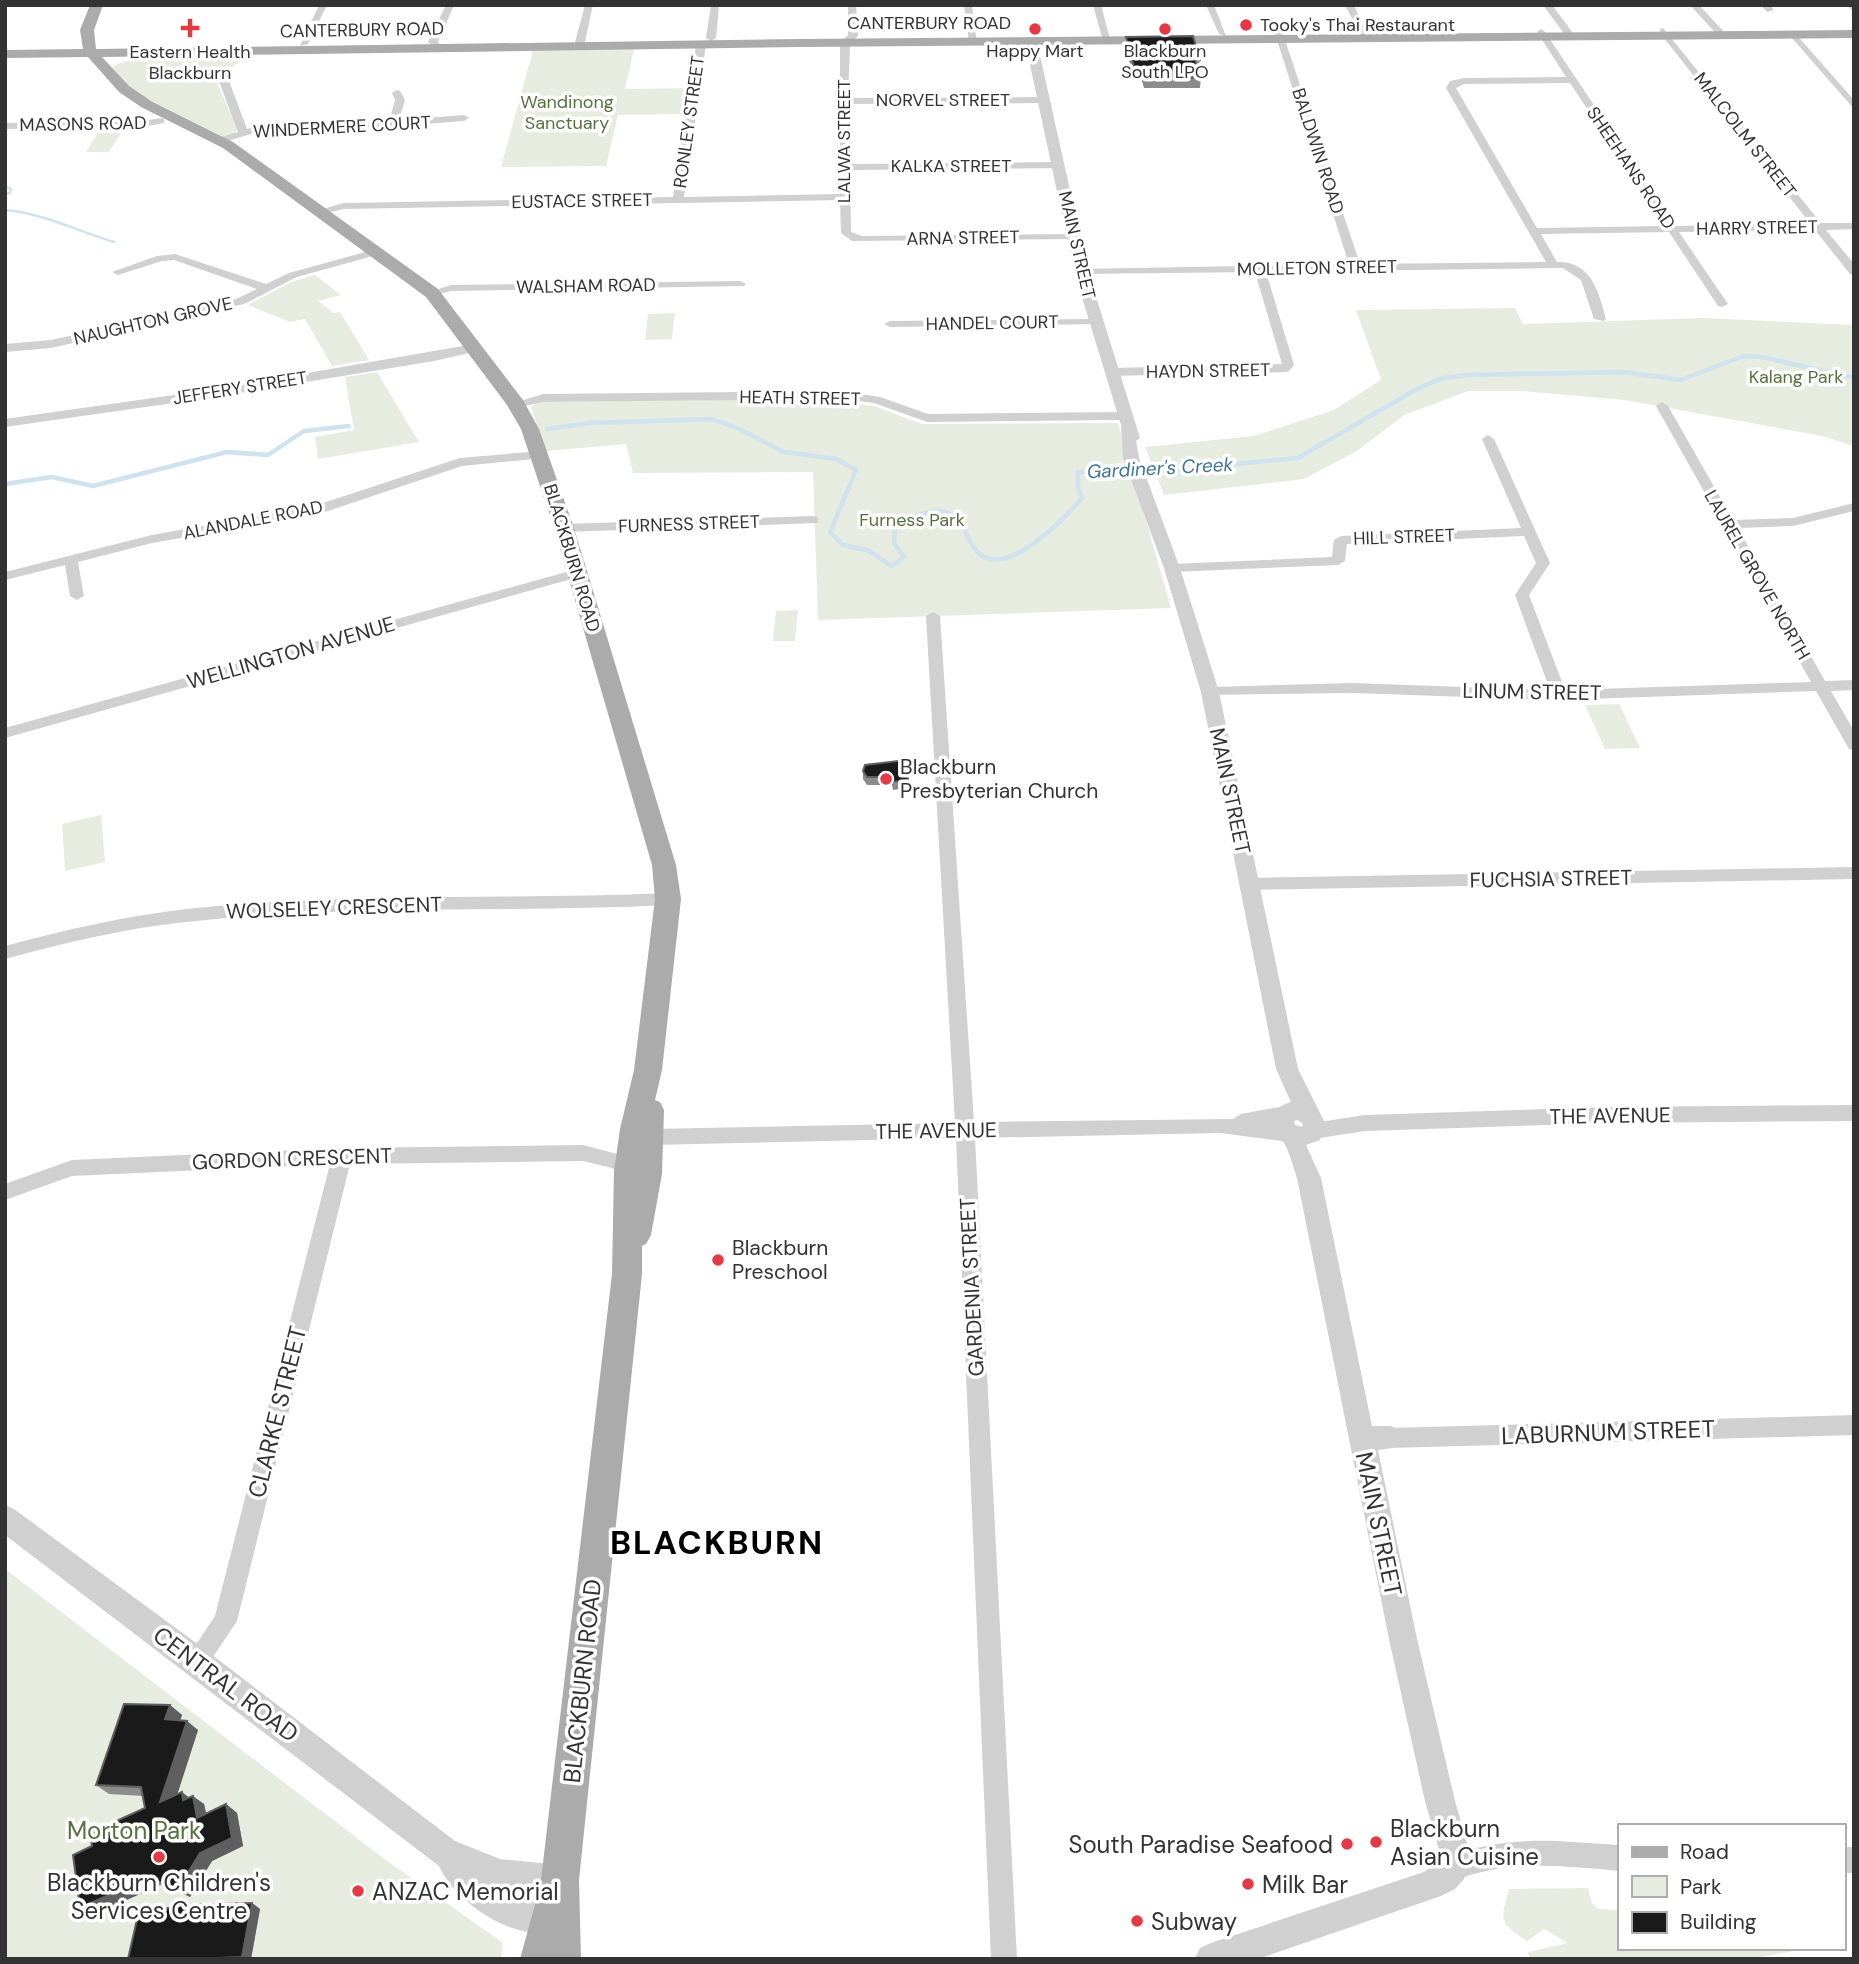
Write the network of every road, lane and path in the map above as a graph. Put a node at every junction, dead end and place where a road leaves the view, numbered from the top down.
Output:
1 (97, 5) edge
2 (323, 5) edge
3 (450, 5) edge
4 (589, 5) edge
5 (715, 5) edge
6 (852, 5) edge
7 (968, 5) edge
8 (1097, 5) edge
9 (1210, 5) edge
10 (1349, 5) edge
11 (1547, 5) edge
12 (1694, 5) edge
13 (1850, 5) edge
14 (1854, 9) edge
15 (87, 30) junction
16 (1854, 32) edge
17 (1665, 33) junction
18 (1719, 33) junction
19 (1223, 34) junction
20 (1542, 34) junction
21 (1569, 34) junction
22 (1794, 35) junction
23 (1366, 36) junction
24 (1280, 37) junction
25 (1108, 38) junction
26 (849, 39) junction
27 (973, 39) junction
28 (1031, 39) junction
29 (439, 41) junction
30 (704, 41) junction
31 (580, 43) junction
32 (68, 44) junction
33 (303, 44) junction
34 (121, 47) junction
35 (9, 50) edge
36 (90, 50) junction
37 (152, 53) junction
38 (106, 71) junction
39 (220, 73) dead end
40 (1572, 80) junction
41 (1836, 86) junction
42 (1854, 86) edge
43 (397, 93) dead end
44 (1044, 100) junction
45 (843, 101) junction
46 (1854, 106) edge
47 (464, 118) dead end
48 (166, 119) junction
49 (393, 123) junction
50 (5, 126) edge
51 (243, 132) junction
52 (216, 143) junction
53 (1059, 165) junction
54 (844, 167) junction
55 (844, 197) junction
56 (678, 199) junction
57 (321, 211) junction
58 (1854, 226) edge
59 (1817, 227) junction
60 (1671, 229) junction
61 (1534, 231) junction
62 (852, 237) joint
63 (1075, 237) junction
64 (376, 252) junction
65 (1553, 265) junction
66 (1356, 268) junction
67 (1260, 269) junction
68 (1081, 271) junction
69 (118, 272) dead end
70 (1854, 272) edge
71 (740, 284) dead end
72 (266, 288) junction
73 (432, 293) junction
74 (1722, 304) dead end
75 (1600, 319) dead end
76 (1094, 322) junction
77 (890, 324) dead end
78 (5, 348) edge
79 (474, 348) junction
80 (1111, 372) junction
81 (516, 404) junction
82 (1662, 405) dead end
83 (1126, 422) junction
84 (5, 423) edge
85 (1488, 439) dead end
86 (540, 455) junction
87 (1854, 507) edge
88 (813, 520) dead end
89 (1727, 524) junction
90 (564, 528) junction
91 (1529, 532) junction
92 (71, 560) junction
93 (1172, 568) junction
94 (577, 573) junction
95 (5, 576) edge
96 (77, 596) dead end
97 (933, 616) dead end
98 (1854, 685) edge
99 (1820, 686) junction
100 (1210, 692) junction
101 (1559, 695) junction
102 (5, 733) edge
103 (1854, 744) edge
104 (1854, 873) edge
105 (1249, 884) junction
106 (668, 899) junction
107 (5, 953) edge
108 (1854, 1113) edge
109 (1299, 1124) junction
110 (965, 1131) junction
111 (635, 1145) junction
112 (583, 1153) junction
113 (342, 1156) junction
114 (5, 1192) edge
115 (627, 1274) junction
116 (1854, 1425) edge
117 (1390, 1437) joint
118 (1361, 1438) junction
119 (5, 1518) edge
120 (197, 1661) junction
121 (1618, 1858) edge
122 (1453, 1868) junction
123 (556, 1902) junction
124 (540, 1959) edge
125 (561, 1959) edge
126 (1004, 1959) edge
127 (1211, 1959) edge

1 - 15 main road
2 - 33 street
3 - 29 street
4 - 31 street
5 - 30 street, RONLEY STREET
6 - 26 street, LALWA STREET
7 - 27 street
8 - 25 street
9 - 19 street
10 - 23 street
11 - 21 street
12 - 18 street
13 - 14 street
15 - 34 main road
15 - 36 main road
16 - 18 main road, CANTERBURY ROAD
16 - 22 main road, CANTERBURY ROAD
17 - 18 main road, CANTERBURY ROAD
17 - 21 main road, CANTERBURY ROAD
17 - 59 street, MALCOLM STREET
18 - 22 main road, CANTERBURY ROAD
19 - 24 main road, CANTERBURY ROAD
19 - 25 main road, CANTERBURY ROAD
20 - 21 main road, CANTERBURY ROAD
20 - 23 main road, CANTERBURY ROAD
20 - 40 street, SHEEHANS ROAD
22 - 41 street
23 - 24 main road, CANTERBURY ROAD
24 - 25 main road, CANTERBURY ROAD
24 - 66 street, BALDWIN ROAD
25 - 28 main road, CANTERBURY ROAD
26 - 27 main road, CANTERBURY ROAD
26 - 30 main road, CANTERBURY ROAD
26 - 45 street, LALWA STREET
27 - 28 main road, CANTERBURY ROAD
28 - 44 street, MAIN STREET
29 - 31 main road, CANTERBURY ROAD
29 - 33 main road, CANTERBURY ROAD
29 - 37 main road, CANTERBURY ROAD
30 - 31 main road, CANTERBURY ROAD
30 - 56 street, RONLEY STREET
32 - 35 main road, CANTERBURY ROAD
32 - 36 main road, CANTERBURY ROAD
32 - 48 main road, BLACKBURN ROAD
33 - 34 main road, CANTERBURY ROAD
34 - 36 main road, CANTERBURY ROAD
36 - 37 main road, CANTERBURY ROAD
36 - 38 main road, BLACKBURN ROAD
37 - 38 main road
38 - 48 main road, BLACKBURN ROAD
39 - 51 street
40 - 60 street, SHEEHANS ROAD
40 - 61 street
41 - 42 street
41 - 46 street
43 - 49 street
44 - 45 street, NORVEL STREET
44 - 53 street, MAIN STREET
45 - 54 street, LALWA STREET
47 - 49 street, WINDERMERE COURT
48 - 50 street, MASONS ROAD
48 - 52 main road, BLACKBURN ROAD
49 - 51 street, WINDERMERE COURT
51 - 52 street, WINDERMERE COURT
52 - 57 main road, BLACKBURN ROAD
53 - 54 street, KALKA STREET
53 - 63 street, MAIN STREET
54 - 55 street, LALWA STREET
55 - 56 street, EUSTACE STREET
55 - 62 street, LALWA STREET
56 - 57 street, EUSTACE STREET
57 - 64 main road, BLACKBURN ROAD
58 - 59 street, HARRY STREET
59 - 60 street, HARRY STREET
59 - 70 street, MALCOLM STREET
60 - 61 street, HARRY STREET
60 - 74 street, SHEEHANS ROAD
61 - 65 street
62 - 63 street, ARNA STREET
63 - 68 street, MAIN STREET
64 - 72 street, NAUGHTON GROVE
64 - 73 main road, BLACKBURN ROAD
65 - 66 street, MOLLETON STREET
65 - 75 street, MOLLETON STREET
66 - 67 street, MOLLETON STREET
67 - 68 street, MOLLETON STREET
67 - 80 street, HAYDN STREET
68 - 76 street, MAIN STREET
69 - 72 street
71 - 73 street, WALSHAM ROAD
72 - 78 street, NAUGHTON GROVE
73 - 79 main road, BLACKBURN ROAD
76 - 77 street, HANDEL COURT
76 - 80 street, MAIN STREET
79 - 81 main road, BLACKBURN ROAD
79 - 84 street, JEFFERY STREET
80 - 83 street, MAIN STREET
81 - 83 street, HEATH STREET
81 - 86 main road, BLACKBURN ROAD
82 - 89 street, LAUREL GROVE NORTH
83 - 93 street, MAIN STREET
85 - 91 street
86 - 90 main road, BLACKBURN ROAD
86 - 92 street, ALANDALE ROAD
87 - 89 street
88 - 90 street, FURNESS STREET
89 - 99 street, LAUREL GROVE NORTH
90 - 94 main road, BLACKBURN ROAD
91 - 93 street, HILL STREET
91 - 101 street
92 - 95 street, ALANDALE ROAD
92 - 96 street
93 - 100 street, MAIN STREET
94 - 102 street, WELLINGTON AVENUE
94 - 106 main road, BLACKBURN ROAD
97 - 110 street, GARDENIA STREET
98 - 99 street, LINUM STREET
99 - 101 street, LINUM STREET
99 - 103 street, LAUREL GROVE NORTH
100 - 101 street, LINUM STREET
100 - 105 street, MAIN STREET
104 - 105 street, FUCHSIA STREET
105 - 109 street, MAIN STREET
106 - 107 street, WOLSELEY CRESCENT
106 - 111 main road, BLACKBURN ROAD
108 - 109 street, THE AVENUE
109 - 110 street, THE AVENUE
109 - 118 street, MAIN STREET
110 - 111 street, THE AVENUE
110 - 126 street, GARDENIA STREET
111 - 112 street, GORDON CRESCENT
111 - 112 street, GORDON CRESCENT
111 - 115 main road, BLACKBURN ROAD
111 - 115 main road, BLACKBURN ROAD
112 - 113 street, GORDON CRESCENT
113 - 114 street, GORDON CRESCENT
113 - 120 street, CLARKE STREET
115 - 123 main road, BLACKBURN ROAD
116 - 117 street, LABURNUM STREET
117 - 118 street, LABURNUM STREET
118 - 122 street, MAIN STREET
119 - 120 street, CENTRAL ROAD
120 - 123 street, CENTRAL ROAD
121 - 122 street
122 - 127 street
123 - 124 main road, BLACKBURN ROAD
123 - 125 main road, BLACKBURN ROAD

